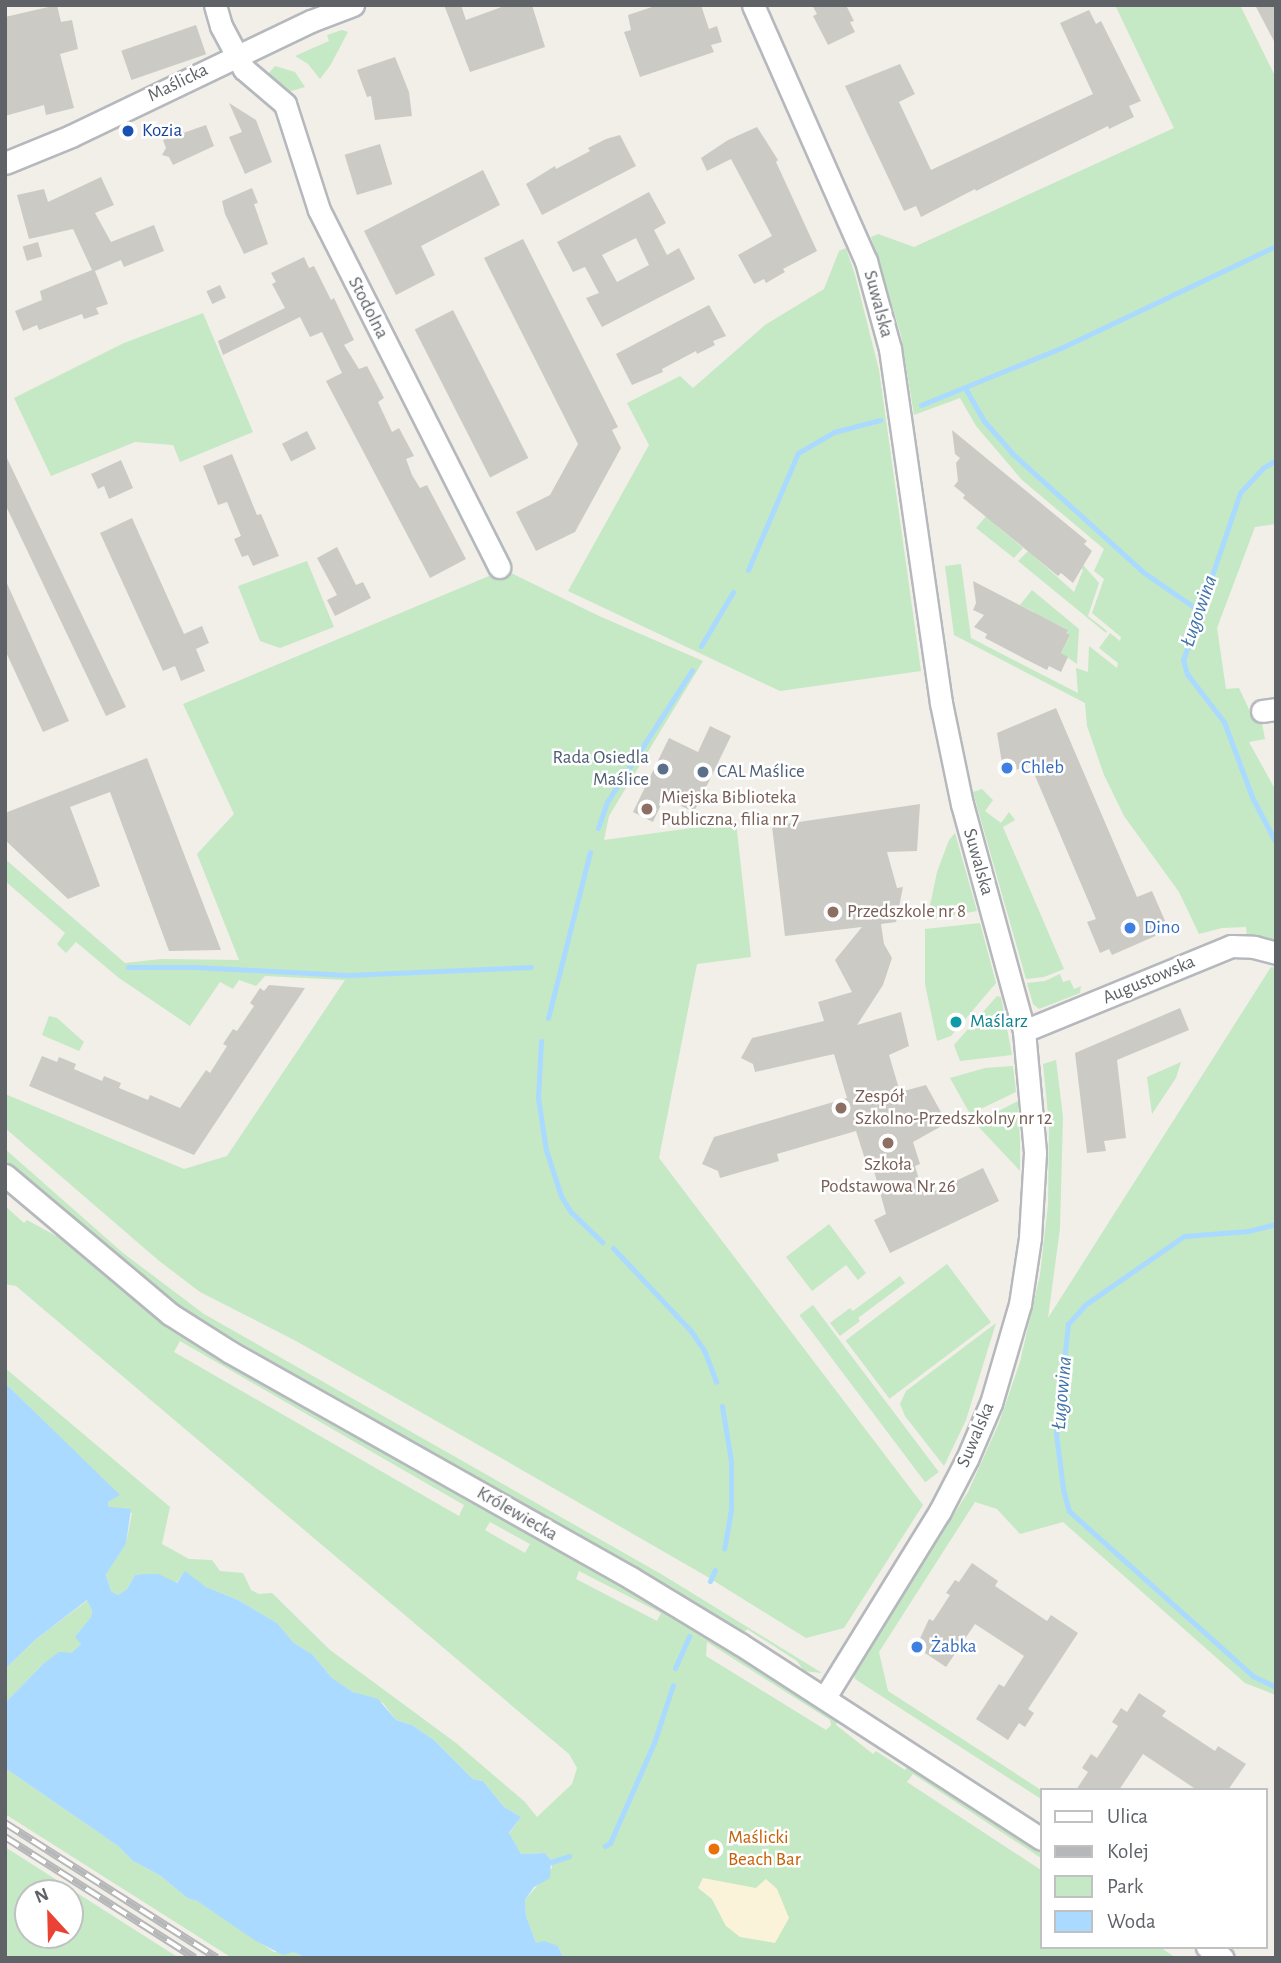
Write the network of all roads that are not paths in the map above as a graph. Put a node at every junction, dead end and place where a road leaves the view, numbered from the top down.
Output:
1 (215, 5) edge
2 (353, 5) edge
3 (753, 5) edge
4 (235, 56) junction
5 (5, 163) edge
6 (499, 567) dead end
7 (1276, 953) edge
8 (1024, 1031) junction
9 (5, 1175) edge
10 (825, 1697) junction
11 (1040, 1838) edge

1 - 4 street
2 - 4 street, Maślicka
3 - 8 street, Suwalska
4 - 5 street, Maślicka
4 - 6 street, Stodolna
7 - 8 street, Augustowska
8 - 10 street, Suwalska
9 - 10 street, Królewiecka
10 - 11 street, Królewiecka

